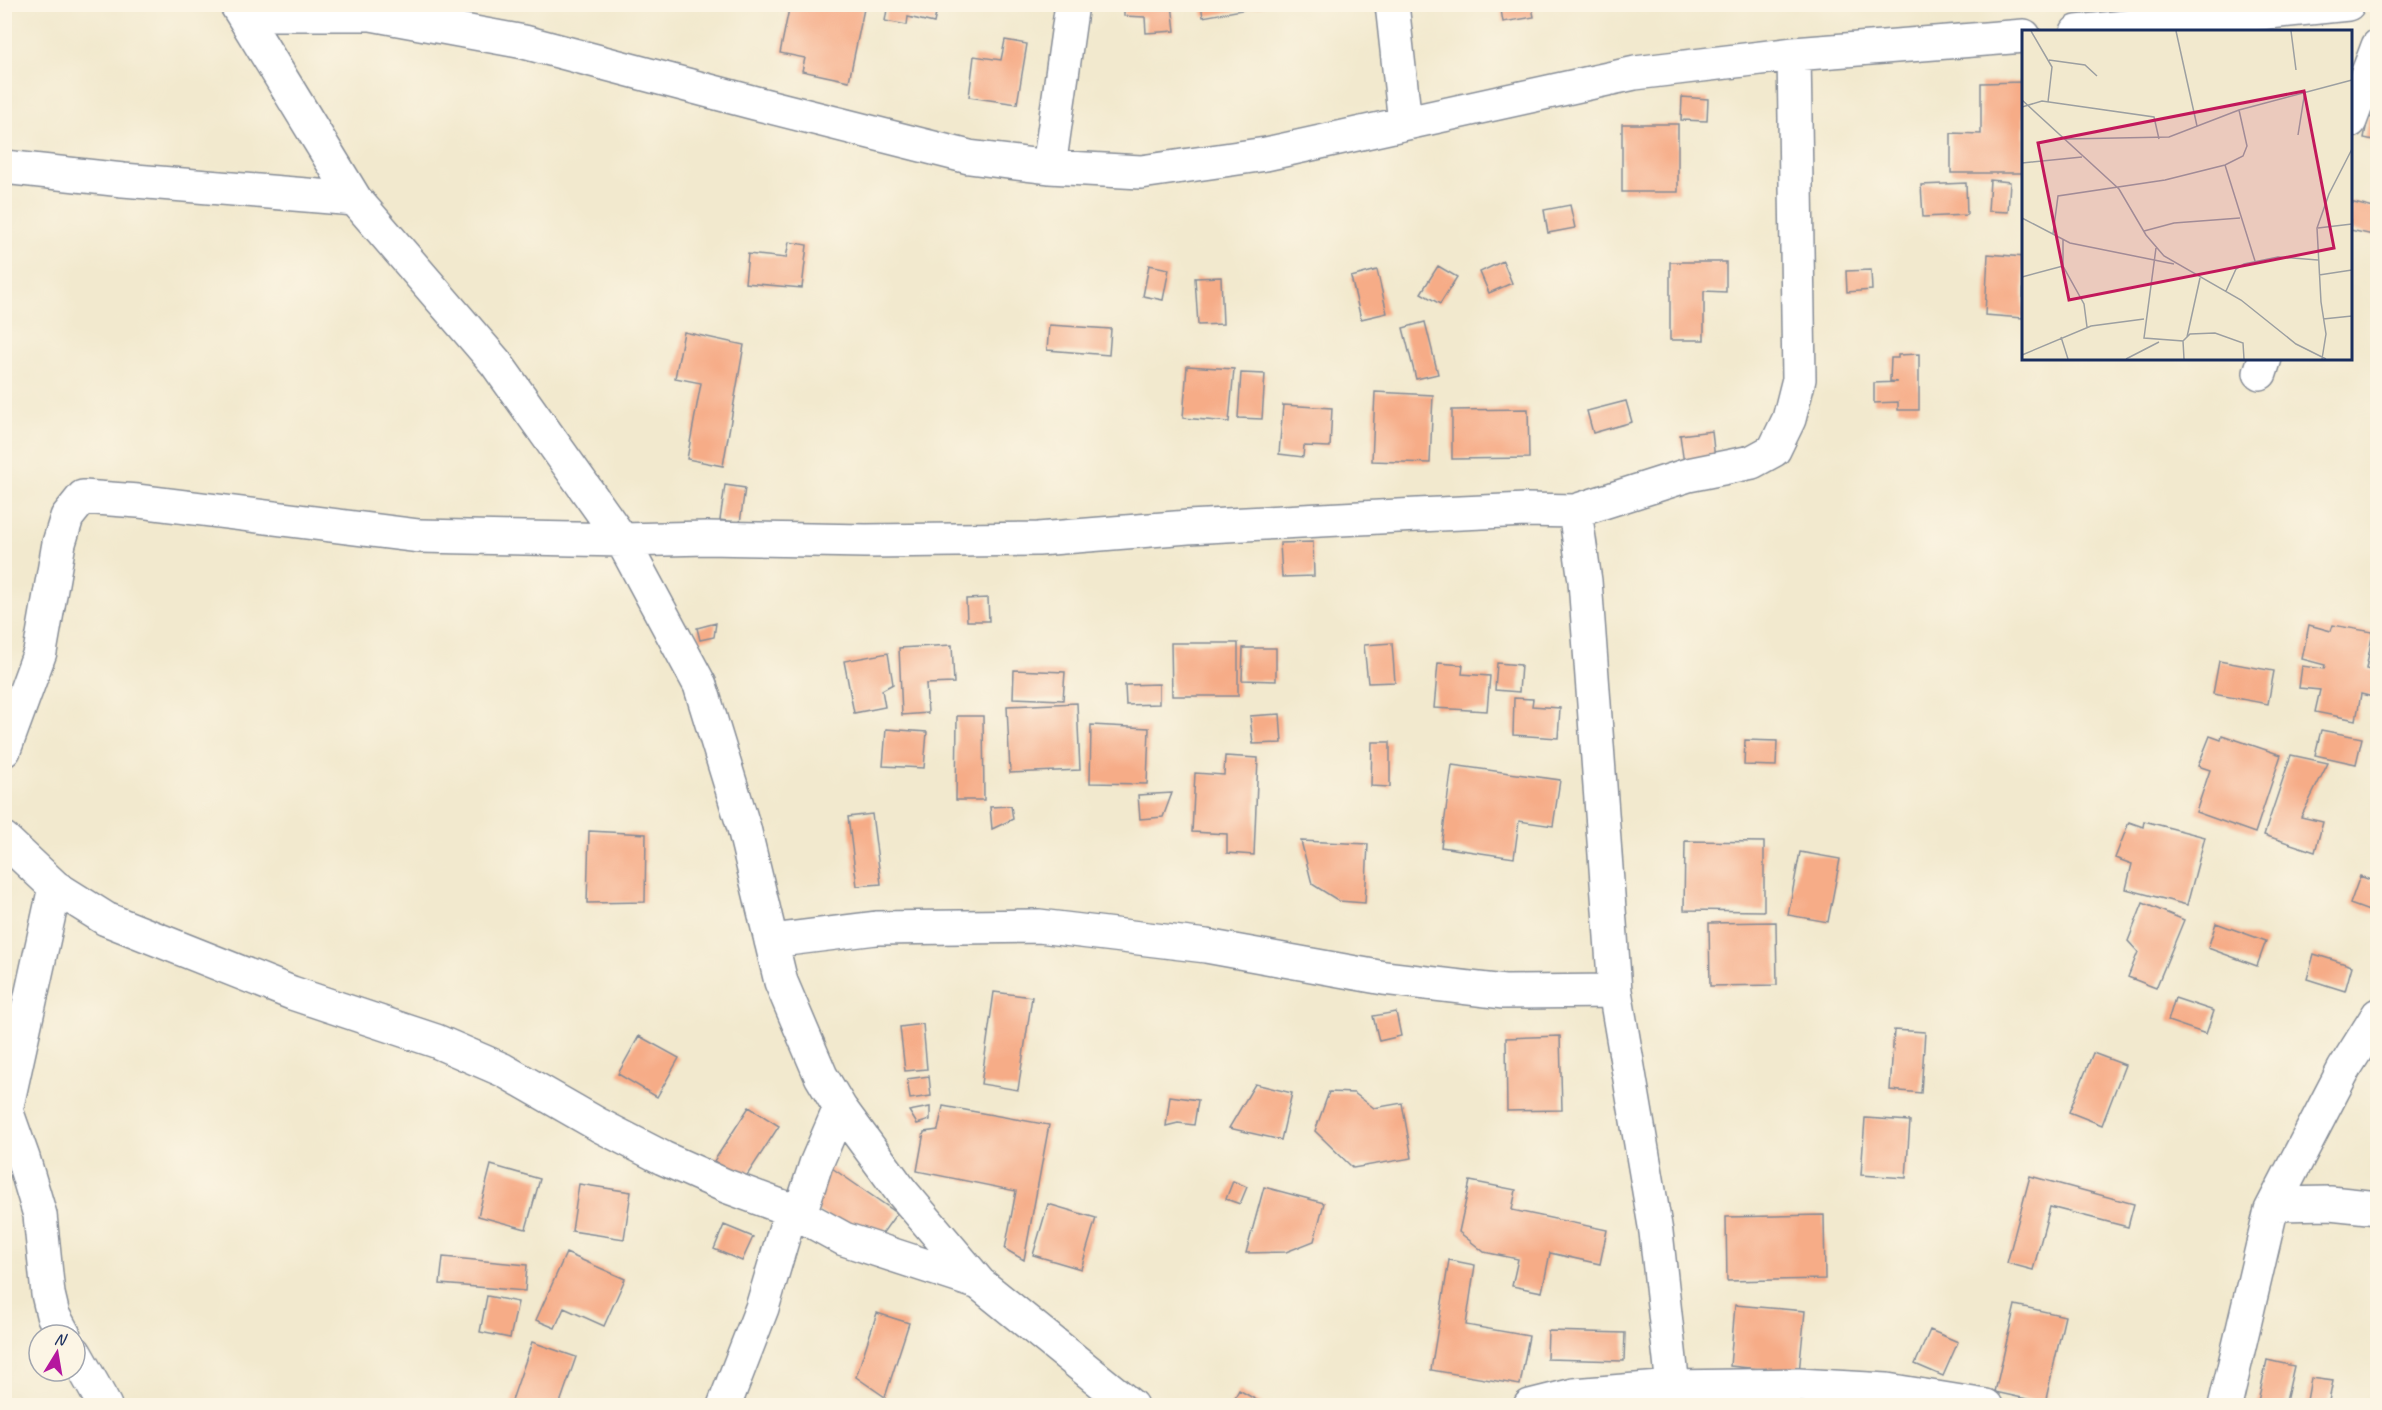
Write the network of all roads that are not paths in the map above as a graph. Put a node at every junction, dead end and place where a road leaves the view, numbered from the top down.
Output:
1 (1072, 4) edge
2 (1392, 4) edge
3 (2348, 4) edge
4 (240, 9) edge
5 (2096, 30) edge
6 (2022, 36) edge
7 (2378, 46) edge
8 (1794, 54) junction
9 (2352, 116) edge
10 (1405, 123) junction
11 (4, 167) edge
12 (1049, 167) junction
13 (355, 200) junction
14 (1575, 511) junction
15 (622, 540) junction
16 (4, 750) edge
17 (4, 839) edge
18 (55, 887) junction
19 (771, 941) junction
20 (1615, 991) junction
21 (2378, 1015) edge
22 (840, 1108) junction
23 (5, 1110) edge
24 (2276, 1204) junction
25 (2378, 1208) edge
26 (791, 1210) junction
27 (979, 1282) junction
28 (57, 1323) edge
29 (87, 1374) edge
30 (1673, 1387) junction
31 (105, 1406) edge
32 (724, 1406) edge
33 (1131, 1406) edge
34 (1530, 1406) edge
35 (1986, 1406) edge
36 (2225, 1406) edge

1 - 12 street
2 - 10 street
3 - 5 street
4 - 12 street
4 - 13 street
6 - 8 street
7 - 9 street
8 - 10 street
8 - 14 street
10 - 12 street
11 - 13 street
13 - 15 street
14 - 15 street
14 - 20 street
15 - 16 street
15 - 19 street
17 - 18 street
18 - 23 street
18 - 26 street
19 - 20 street
19 - 22 street
20 - 30 street
21 - 24 street
22 - 26 street
22 - 27 street
23 - 28 street
24 - 25 street
24 - 36 street
26 - 27 street
26 - 32 street
27 - 33 street
29 - 31 street
30 - 34 street
30 - 35 street

